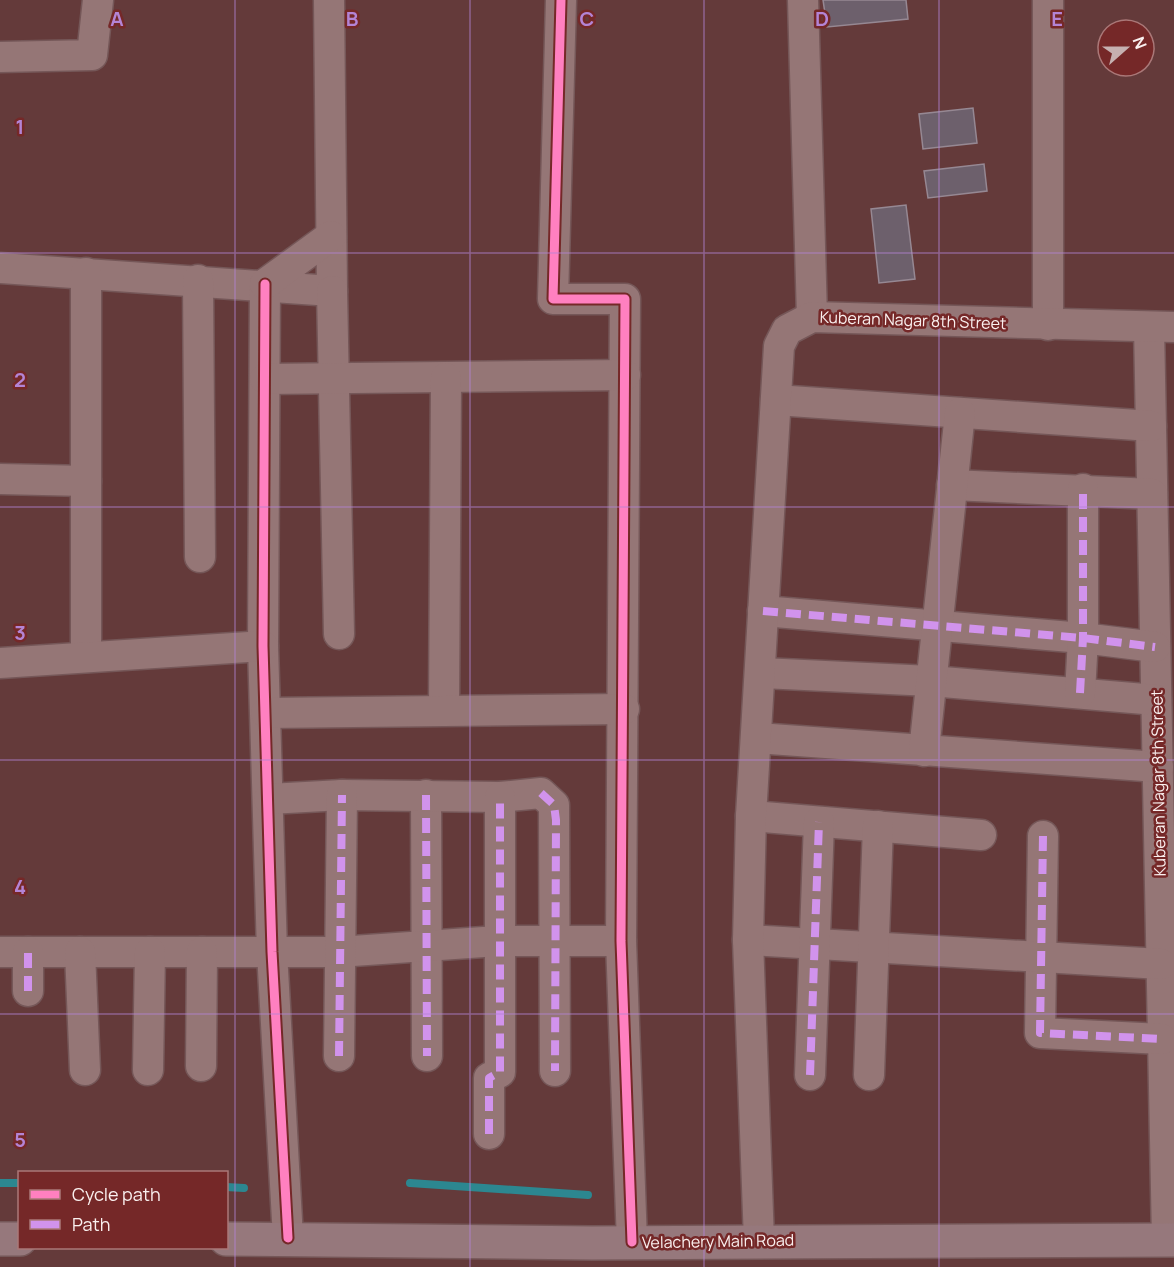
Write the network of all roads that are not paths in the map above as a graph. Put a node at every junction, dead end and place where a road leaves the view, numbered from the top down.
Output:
1 (98, 0) edge
2 (329, 0) edge
3 (561, 0) edge
4 (803, 0) edge
5 (1048, 0) edge
6 (0, 57) edge
7 (332, 236) junction
8 (0, 268) edge
9 (86, 273) junction
10 (198, 280) junction
11 (265, 284) junction
12 (332, 291) junction
13 (812, 317) junction
14 (1048, 325) junction
15 (1162, 327) edge
16 (625, 375) junction
17 (446, 378) junction
18 (334, 379) junction
19 (265, 380) junction
20 (776, 400) junction
21 (960, 413) junction
22 (1151, 426) junction
23 (0, 479) edge
24 (86, 481) junction
25 (952, 484) junction
26 (1083, 489) junction
27 (1152, 494) junction
28 (200, 557) dead end
29 (763, 611) junction
30 (937, 625) junction
31 (339, 634) dead end
32 (1083, 638) junction
33 (263, 646) junction
34 (1155, 646) junction
35 (86, 657) junction
36 (0, 663) edge
37 (760, 673) junction
38 (931, 681) junction
39 (1080, 693) junction
40 (1156, 700) junction
41 (624, 709) junction
42 (444, 710) junction
43 (266, 713) junction
44 (757, 738) junction
45 (924, 751) junction
46 (1158, 767) junction
47 (342, 795) junction
48 (426, 795) junction
49 (500, 796) junction
50 (269, 799) junction
51 (751, 816) junction
52 (819, 822) junction
53 (878, 826) junction
54 (981, 835) dead end
55 (1043, 836) dead end
56 (556, 940) junction
57 (748, 940) junction
58 (498, 941) junction
59 (621, 941) junction
60 (814, 944) junction
61 (427, 946) junction
62 (875, 948) junction
63 (14, 952) edge
64 (80, 952) junction
65 (150, 952) junction
66 (202, 952) junction
67 (272, 952) junction
68 (338, 952) junction
69 (1041, 957) junction
70 (1161, 964) junction
71 (28, 991) dead end
72 (1162, 1039) junction
73 (339, 1056) dead end
74 (428, 1056) dead end
75 (201, 1066) dead end
76 (85, 1070) dead end
77 (148, 1070) dead end
78 (555, 1071) dead end
79 (810, 1075) dead end
80 (869, 1075) dead end
81 (489, 1134) dead end
82 (0, 1239) edge
83 (18, 1239) edge
84 (228, 1239) edge
85 (288, 1239) junction
86 (1171, 1240) edge
87 (759, 1241) junction
88 (632, 1242) junction

1 - 6 street
2 - 7 street
3 - 16 street
4 - 13 street, Kuberan Nagar 8th Street
5 - 14 street
7 - 11 street
7 - 12 street
8 - 9 street
9 - 10 street
9 - 24 street
10 - 11 street
10 - 28 street
11 - 12 street
11 - 19 street
12 - 18 street
13 - 14 street, Kuberan Nagar 8th Street
13 - 20 street
14 - 15 street, Kuberan Nagar 8th Street
15 - 22 street, Kuberan Nagar 8th Street
16 - 17 street
16 - 41 street
17 - 18 street
17 - 42 street
18 - 19 street
18 - 31 street
19 - 33 street
20 - 21 street
20 - 29 street
21 - 22 street
21 - 25 street
22 - 27 street, Kuberan Nagar 8th Street
23 - 24 street
24 - 35 street
25 - 26 street
25 - 30 street
26 - 27 street
26 - 32 street
27 - 34 street, Kuberan Nagar 8th Street
29 - 30 street
29 - 37 street
30 - 32 street
30 - 38 street
32 - 34 street
32 - 39 street
33 - 35 street
33 - 43 street
34 - 40 street, Kuberan Nagar 8th Street
35 - 36 street
37 - 38 street
37 - 44 street
38 - 39 street
38 - 45 street
39 - 40 street
40 - 46 street, Kuberan Nagar 8th Street
41 - 42 street
41 - 59 street
42 - 43 street
43 - 50 street
44 - 45 street
44 - 51 street
45 - 46 street
46 - 70 street, Kuberan Nagar 8th Street
47 - 48 street
47 - 50 street
47 - 68 street
48 - 49 street
48 - 61 street
49 - 56 street
49 - 58 street
50 - 67 street
51 - 52 street
51 - 57 street
52 - 53 street
52 - 60 street
53 - 54 street
53 - 62 street
55 - 69 street
56 - 58 street
56 - 59 street
56 - 78 street
57 - 60 street
57 - 87 street
58 - 61 street
58 - 81 street
59 - 88 street
60 - 62 street
60 - 79 street
61 - 68 street
61 - 74 street
62 - 69 street
62 - 80 street
63 - 64 street
63 - 71 street
64 - 65 street
64 - 76 street
65 - 66 street
65 - 77 street
66 - 67 street
66 - 75 street
67 - 68 street
67 - 85 street
68 - 73 street
69 - 70 street
69 - 72 street
70 - 72 street, Kuberan Nagar 8th Street
72 - 86 street, Kuberan Nagar 8th Street
82 - 83 main road
84 - 85 main road, Velachery Main Road
85 - 88 main road, Velachery Main Road
86 - 87 main road, Velachery Main Road
87 - 88 main road, Velachery Main Road

